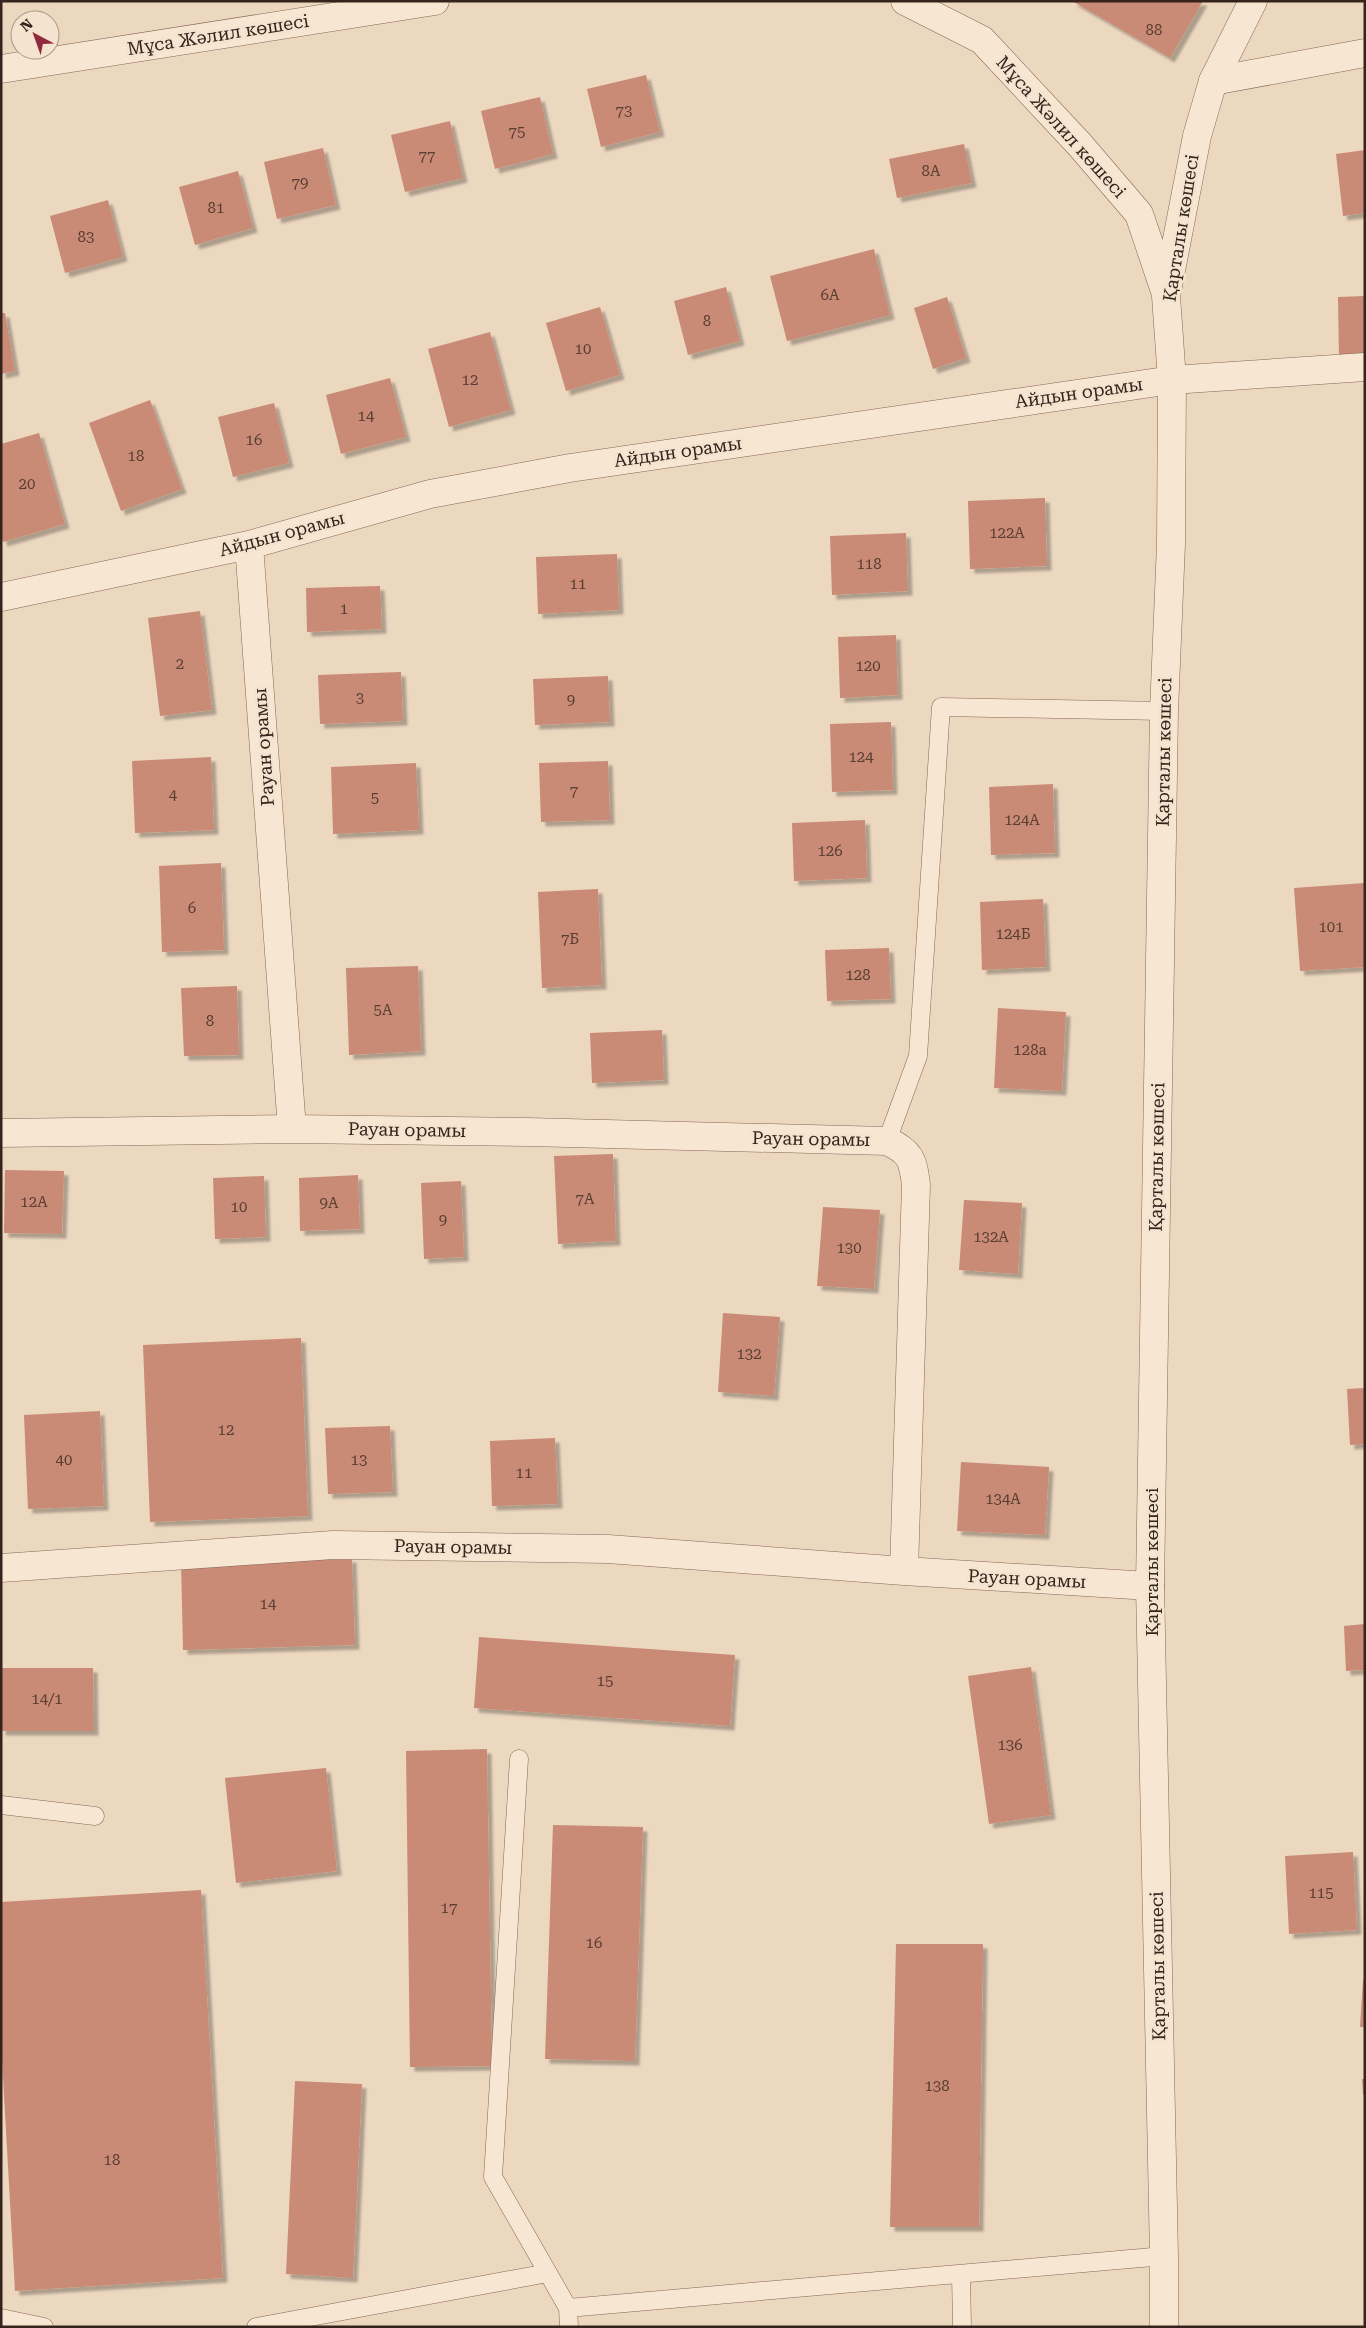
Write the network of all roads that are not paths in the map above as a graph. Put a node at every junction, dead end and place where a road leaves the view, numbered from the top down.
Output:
1 (435, 1) edge
2 (905, 1) edge
3 (1253, 1) edge
4 (1365, 53) edge
5 (1, 69) edge
6 (1213, 81) junction
7 (1166, 296) junction
8 (1365, 368) edge
9 (1172, 380) junction
10 (249, 545) junction
11 (1, 597) edge
12 (1164, 711) junction
13 (292, 1129) junction
14 (1, 1133) edge
15 (887, 1141) junction
16 (1, 1568) edge
17 (904, 1571) junction
18 (1150, 1586) junction
19 (519, 1758) dead end
20 (1, 1806) edge
21 (95, 1816) dead end
22 (1164, 2256) junction
23 (548, 2273) junction
24 (961, 2274) junction
25 (568, 2308) junction
26 (1, 2318) edge
27 (44, 2327) edge
28 (256, 2327) edge
29 (569, 2327) edge
30 (962, 2327) edge
31 (1164, 2327) edge

1 - 5 street, Мұса Жәлил көшесі
2 - 7 street, Мұса Жәлил көшесі
3 - 6 street, Қарталы көшесі
4 - 6 street
6 - 7 street, Қарталы көшесі
7 - 9 street, Қарталы көшесі
8 - 9 street, Айдын орамы
9 - 10 street, Айдын орамы
9 - 12 street, Қарталы көшесі
10 - 11 street, Айдын орамы
10 - 13 street, Рауан орамы
12 - 15 lane
12 - 18 street, Қарталы көшесі
13 - 14 street, Рауан орамы
13 - 15 street, Рауан орамы
15 - 17 street, Рауан орамы
16 - 17 street, Рауан орамы
17 - 18 street, Рауан орамы
18 - 22 street, Қарталы көшесі
19 - 23 lane
20 - 21 lane
22 - 24 lane
22 - 31 street, Қарталы көшесі
23 - 25 lane
23 - 28 lane
24 - 25 lane
24 - 30 lane
25 - 29 lane
26 - 27 lane

